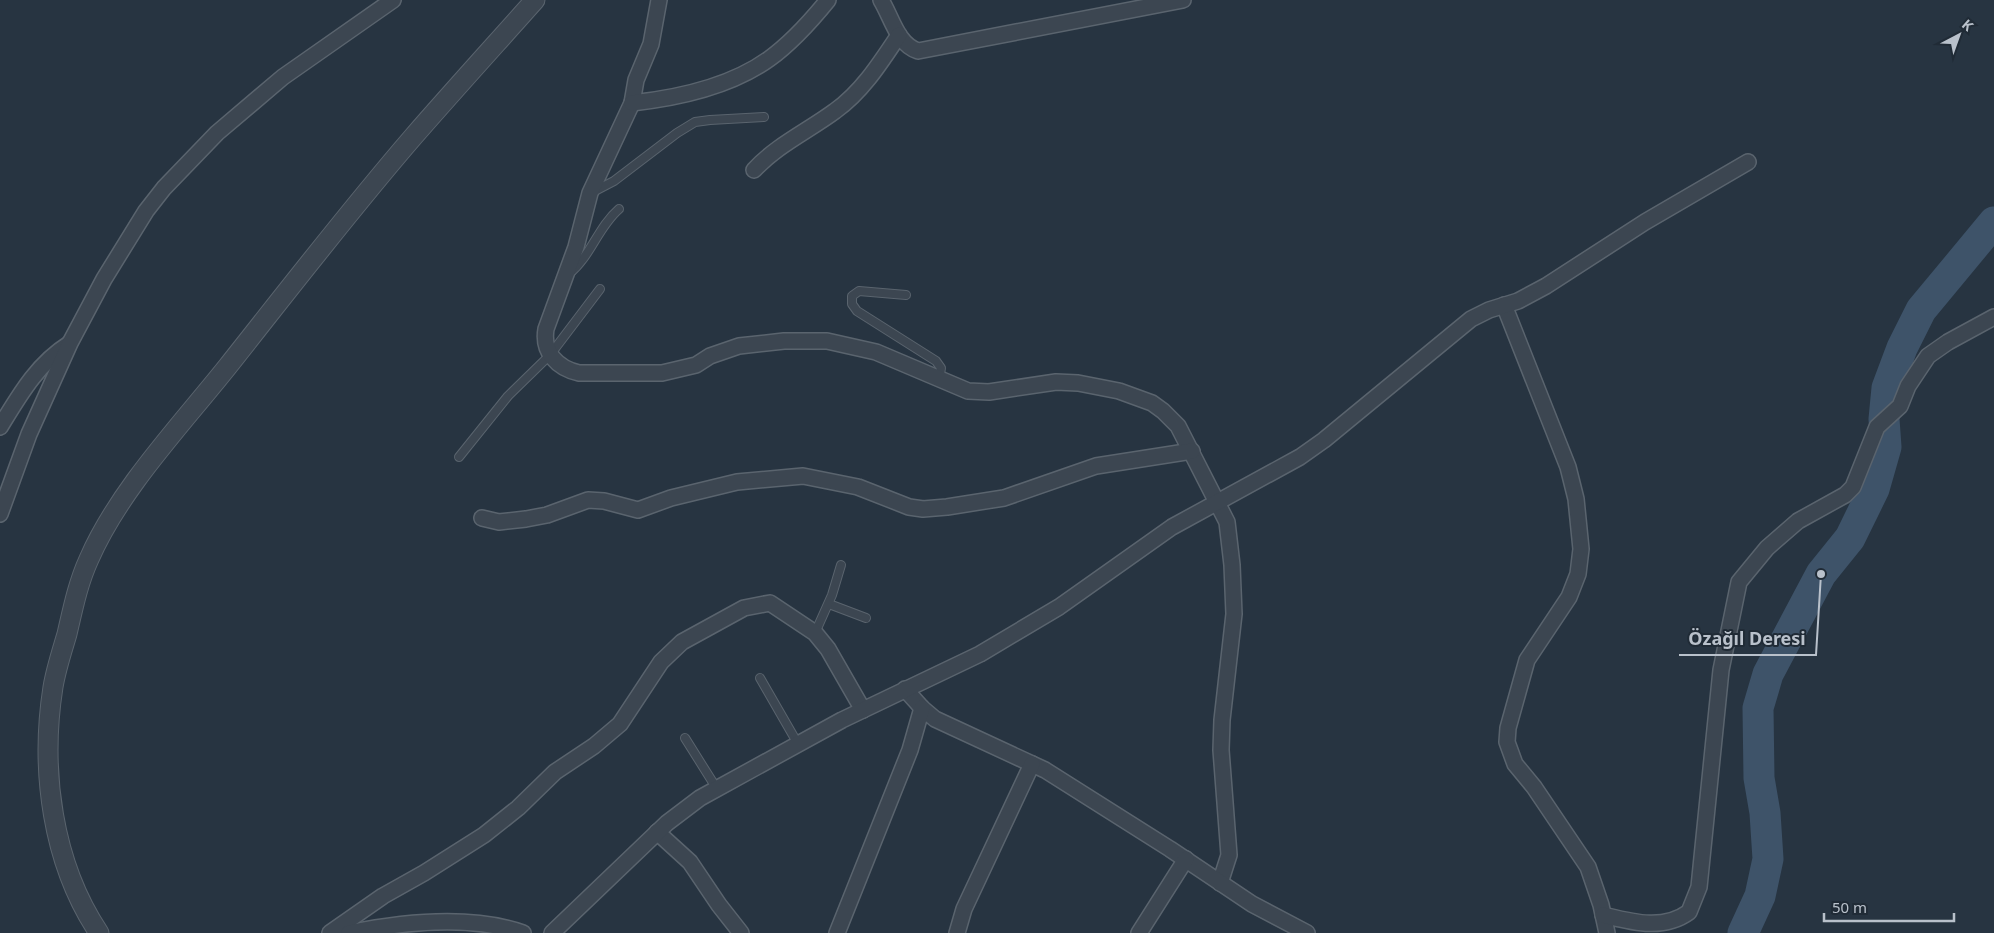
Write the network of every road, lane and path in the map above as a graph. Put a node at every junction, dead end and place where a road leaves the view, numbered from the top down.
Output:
1 (393, 0) edge
2 (535, 0) edge
3 (659, 0) edge
4 (828, 0) edge
5 (881, 0) edge
6 (1183, 0) edge
7 (899, 35) junction
8 (632, 103) junction
9 (764, 117) dead end
10 (1748, 162) dead end
11 (754, 170) dead end
12 (590, 193) junction
13 (619, 209) dead end
14 (566, 277) junction
15 (600, 289) dead end
16 (906, 295) dead end
17 (1504, 305) junction
18 (1994, 317) edge
19 (70, 343) junction
20 (550, 355) junction
21 (939, 380) junction
22 (7, 407) edge
23 (0, 427) edge
24 (1192, 451) junction
25 (459, 457) dead end
26 (1217, 502) junction
27 (0, 514) edge
28 (482, 518) dead end
29 (842, 565) dead end
30 (829, 604) junction
31 (866, 618) dead end
32 (815, 633) junction
33 (760, 678) dead end
34 (906, 689) junction
35 (922, 708) junction
36 (863, 710) junction
37 (685, 738) dead end
38 (798, 744) junction
39 (1032, 764) junction
40 (717, 789) junction
41 (657, 832) junction
42 (1186, 860) junction
43 (1220, 883) junction
44 (1603, 915) junction
45 (99, 933) edge
46 (330, 933) edge
47 (349, 933) edge
48 (523, 933) edge
49 (552, 933) edge
50 (741, 933) edge
51 (837, 933) edge
52 (957, 933) edge
53 (1140, 933) edge
54 (1307, 933) edge
55 (1607, 933) edge

1 - 19 street
2 - 45 street
3 - 8 street
4 - 8 street
5 - 7 street
6 - 7 street
7 - 11 street
8 - 12 street
9 - 12 lane
10 - 17 street
12 - 14 street
13 - 14 lane
14 - 20 street
15 - 20 lane
16 - 21 lane
17 - 26 street
17 - 44 street
18 - 44 street
19 - 22 street
19 - 27 street
20 - 21 street
20 - 25 lane
21 - 24 street
22 - 23 street
24 - 26 street
24 - 28 street
26 - 34 street
26 - 43 street
29 - 30 lane
30 - 31 lane
30 - 32 lane
32 - 36 street
32 - 46 street
33 - 38 lane
34 - 35 street
34 - 36 street
35 - 39 street
35 - 51 street
36 - 38 street
37 - 40 lane
38 - 40 street
39 - 42 street
39 - 52 street
40 - 41 street
41 - 49 street
41 - 50 street
42 - 43 street
42 - 53 street
43 - 54 street
44 - 55 street
47 - 48 street

